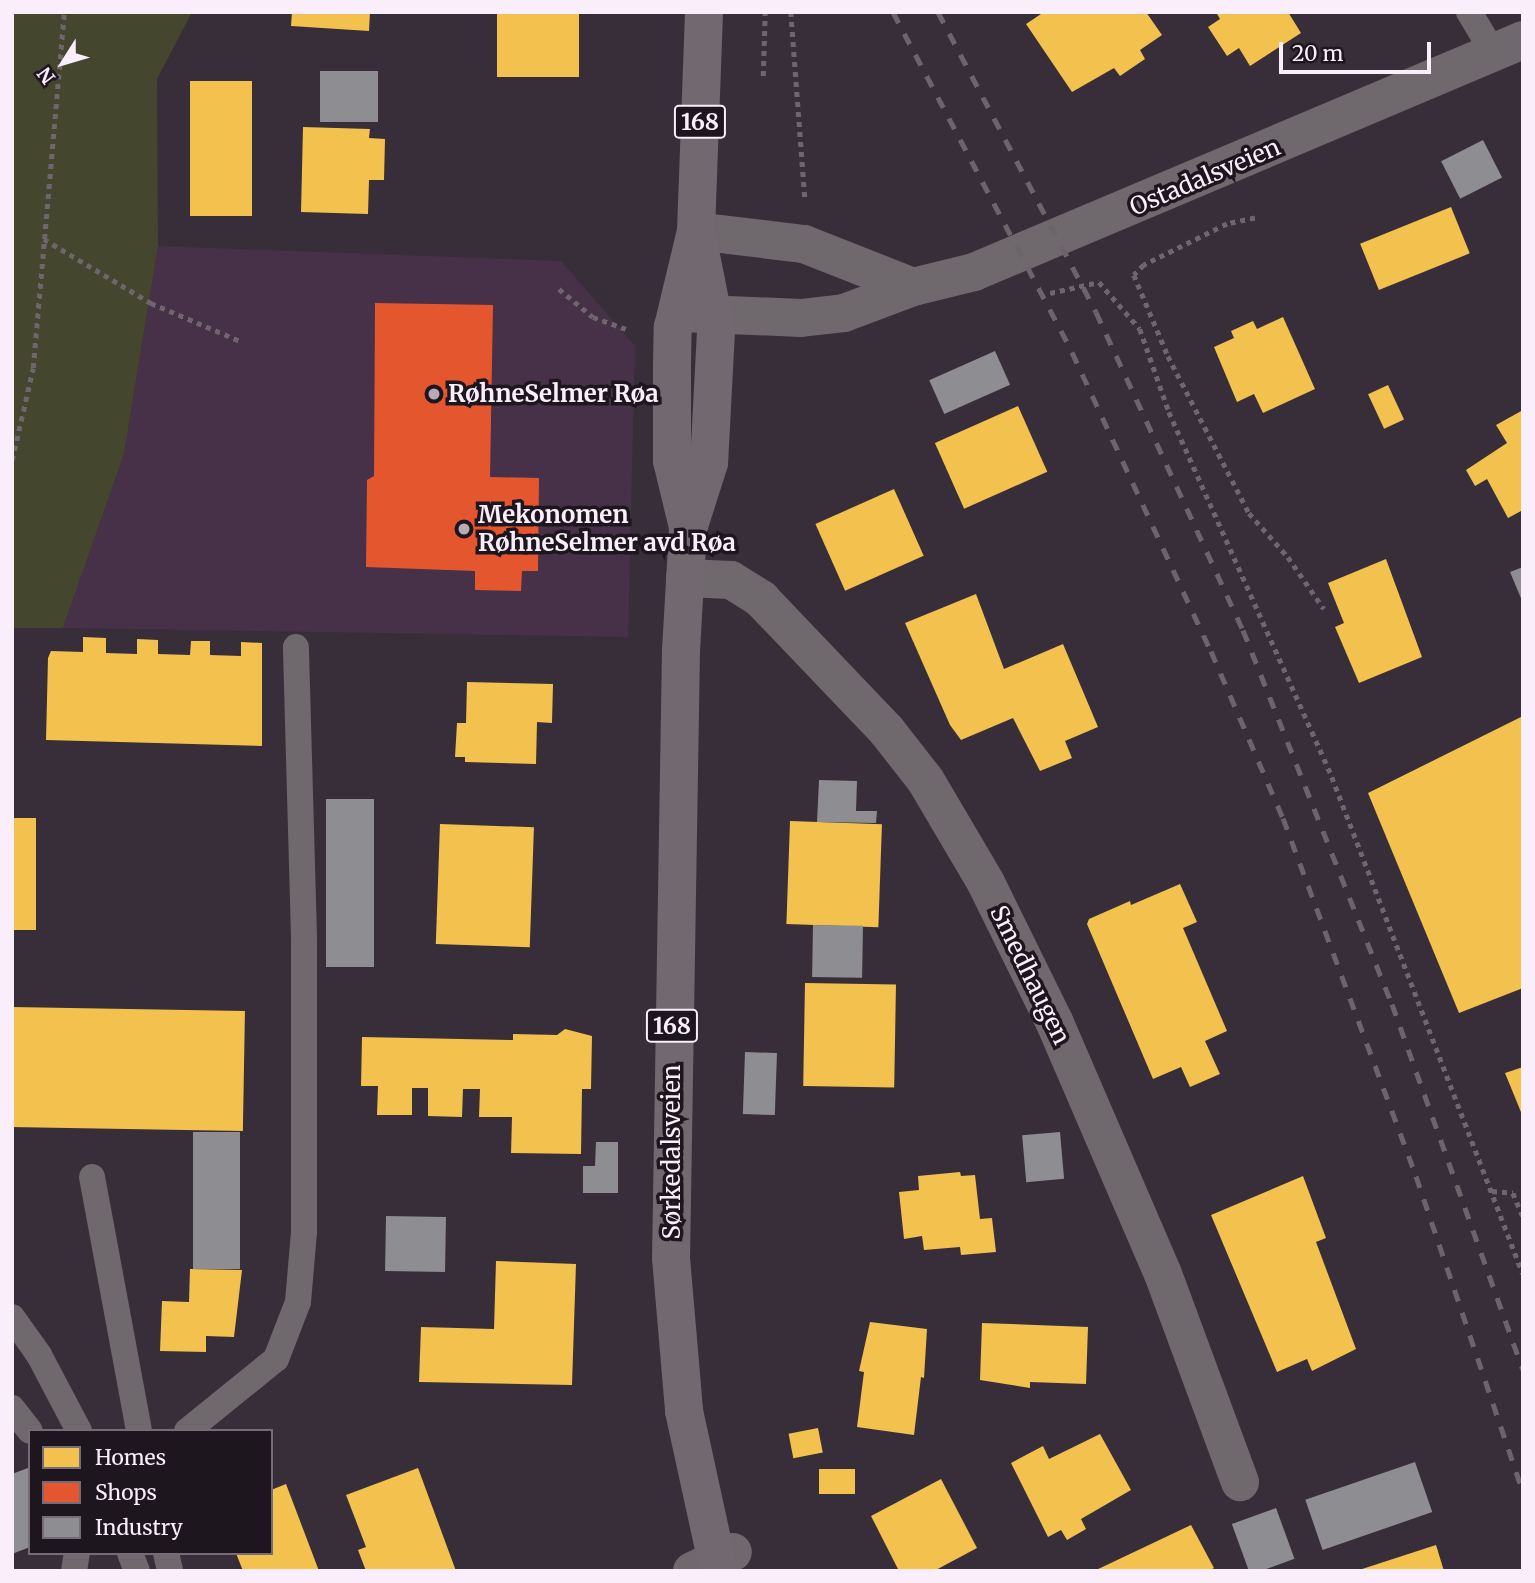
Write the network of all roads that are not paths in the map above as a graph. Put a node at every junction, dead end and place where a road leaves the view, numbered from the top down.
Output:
1 (704, 12) edge
2 (1469, 12) edge
3 (1508, 46) edge
4 (696, 231) junction
5 (913, 287) junction
6 (694, 313) junction
7 (685, 578) junction
8 (296, 647) dead end
9 (92, 1177) dead end
10 (12, 1317) edge
11 (12, 1408) edge
12 (28, 1429) edge
13 (78, 1429) edge
14 (139, 1429) edge
15 (189, 1429) edge
16 (1240, 1482) dead end
17 (131, 1555) edge
18 (721, 1564) edge
19 (138, 1571) edge

1 - 4 main road, Sørkedalsveien / 168
2 - 3 lane, Ostadalsveien
3 - 5 street, Ostadalsveien
4 - 5 street
4 - 6 main road, Sørkedalsveien / 168
5 - 6 street, Ostadalsveien
6 - 7 main road, Sørkedalsveien / 168
7 - 16 street, Smedhaugen
7 - 18 main road, Sørkedalsveien / 168
8 - 15 lane
9 - 14 lane
10 - 13 lane
11 - 12 lane
17 - 19 lane

